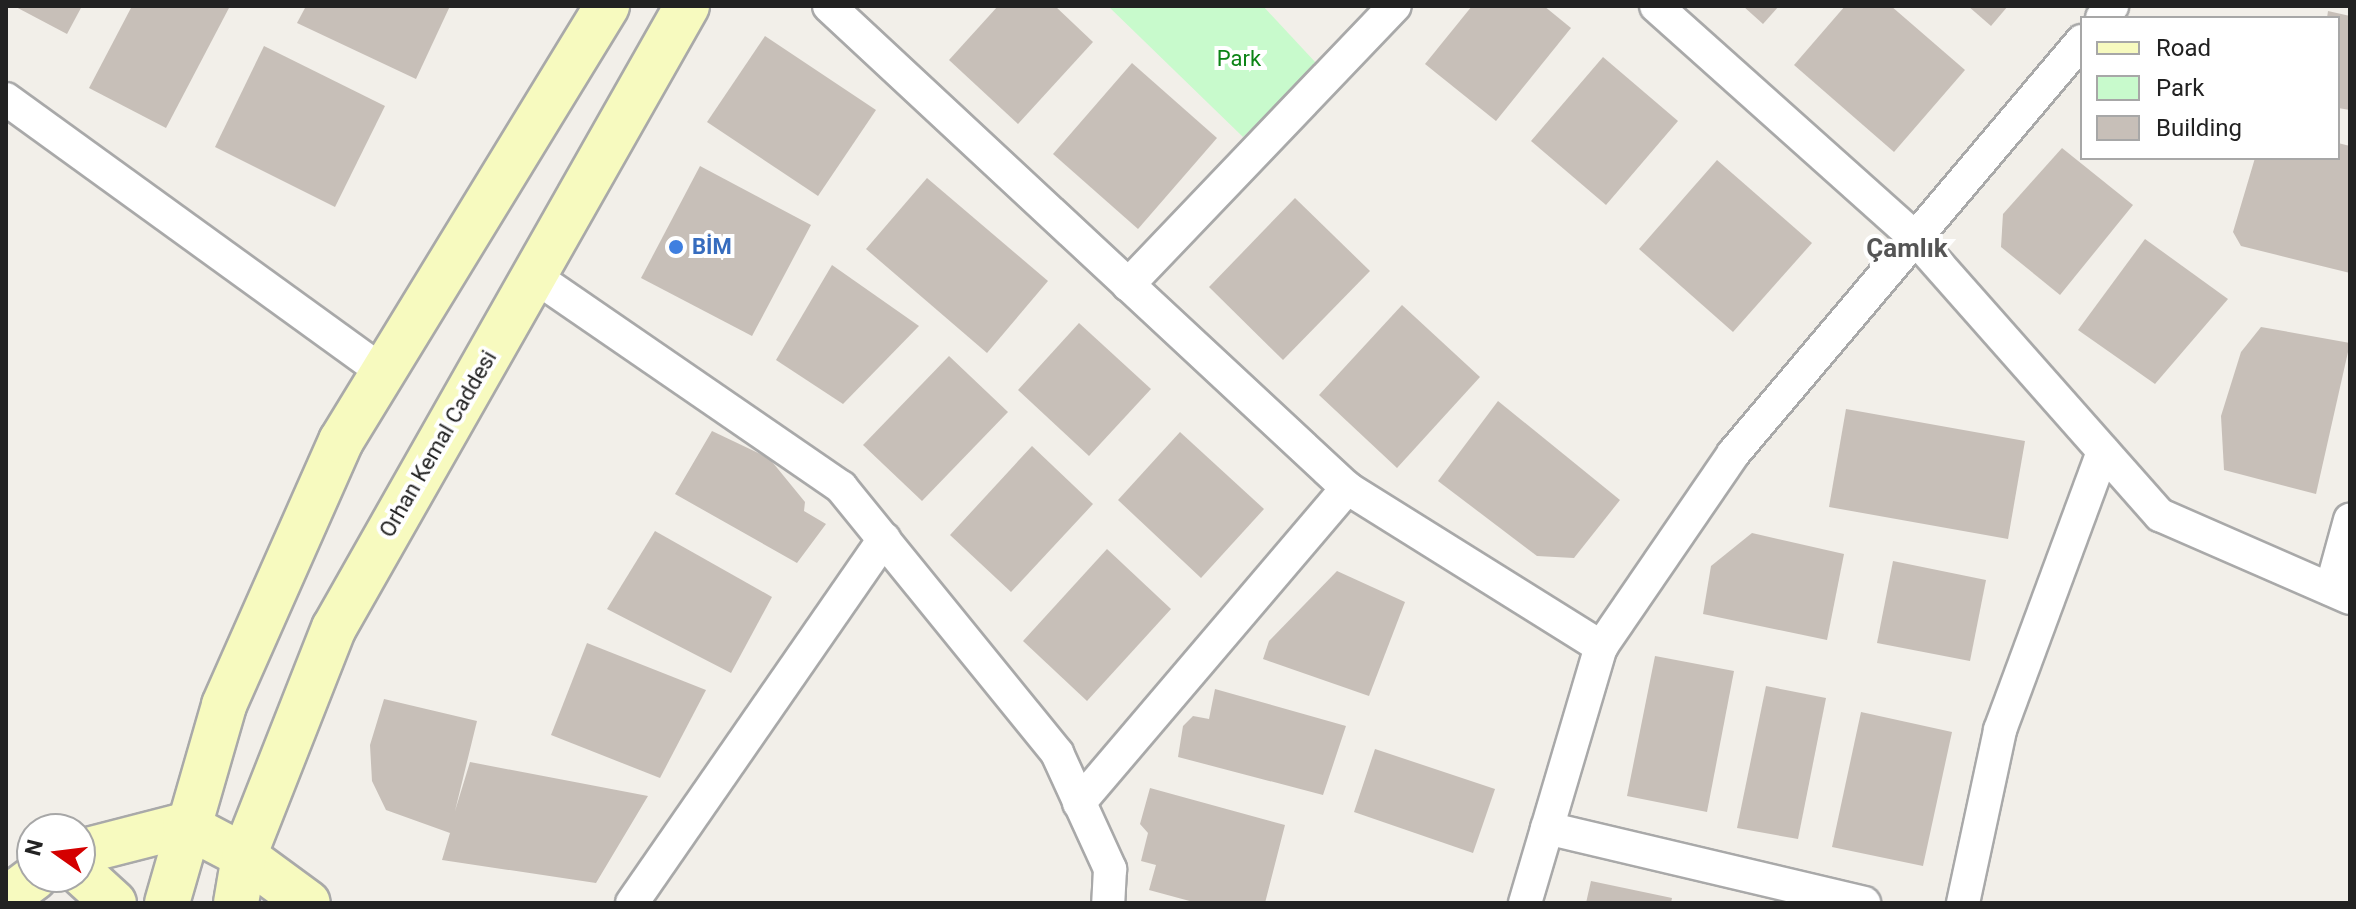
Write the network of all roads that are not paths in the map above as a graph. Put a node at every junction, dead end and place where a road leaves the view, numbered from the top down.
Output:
1 (607, 6) edge
2 (687, 6) edge
3 (829, 6) edge
4 (1395, 6) edge
5 (1656, 6) edge
6 (2080, 43) edge
7 (6, 99) edge
8 (1913, 236) junction
9 (534, 276) junction
10 (1128, 285) junction
11 (382, 371) junction
12 (2103, 451) junction
13 (1347, 488) junction
14 (2350, 520) edge
15 (884, 539) junction
16 (2341, 594) edge
17 (1601, 647) junction
18 (1079, 803) junction
19 (1547, 828) junction
20 (214, 841) junction
21 (96, 851) edge
22 (96, 887) edge
23 (114, 903) edge
24 (167, 903) edge
25 (236, 903) edge
26 (308, 903) edge
27 (632, 903) edge
28 (1108, 903) edge
29 (1525, 903) edge
30 (1864, 903) edge
31 (1963, 903) edge

1 - 11 main road, Orhan Kemal Caddesi
2 - 9 main road, Orhan Kemal Caddesi
3 - 10 street
4 - 10 street
5 - 8 street
6 - 8 street
7 - 11 street
8 - 12 street
8 - 17 street
9 - 15 street
9 - 20 main road, Orhan Kemal Caddesi
10 - 13 street
11 - 20 main road, Orhan Kemal Caddesi
12 - 16 street
12 - 31 street
13 - 17 street
13 - 18 street
14 - 16 street
15 - 18 street
15 - 27 street
17 - 19 street
18 - 28 street
19 - 29 street
19 - 30 street
20 - 21 main road
20 - 24 main road, Orhan Kemal Caddesi
20 - 25 main road, Orhan Kemal Caddesi
20 - 26 main road
22 - 23 main road

